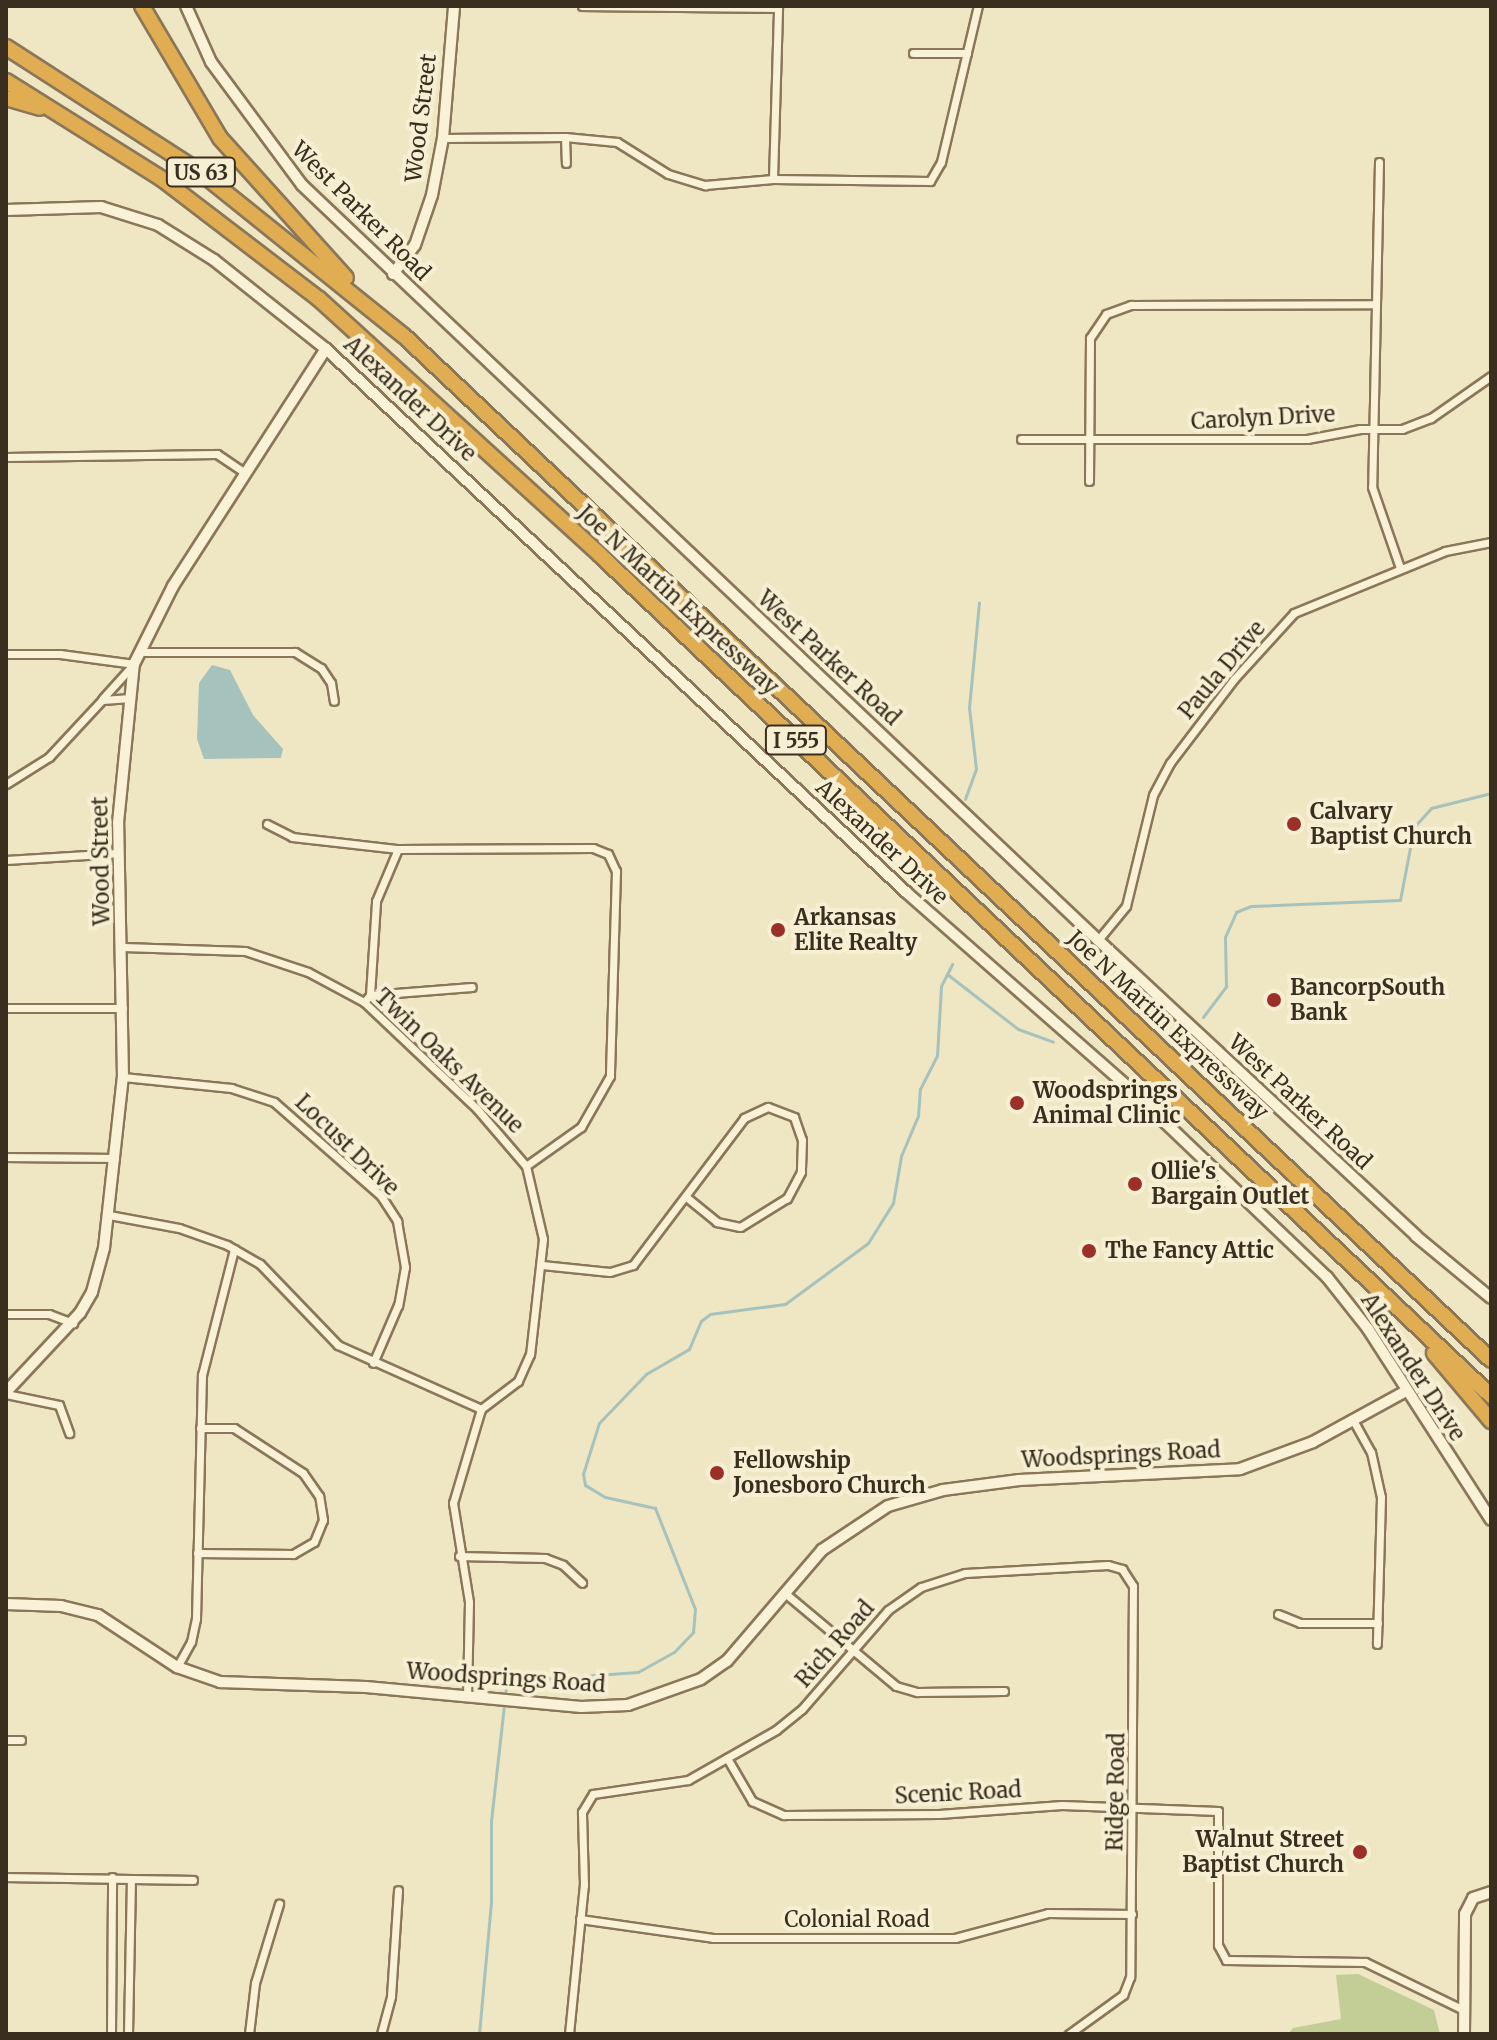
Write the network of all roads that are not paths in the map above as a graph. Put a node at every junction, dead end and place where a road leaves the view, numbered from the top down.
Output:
1 (142, 6) edge
2 (186, 6) edge
3 (454, 6) edge
4 (582, 6) edge
5 (978, 6) edge
6 (778, 7) edge
7 (6, 47) edge
8 (913, 53) dead end
9 (967, 53) junction
10 (6, 81) edge
11 (6, 98) edge
12 (72, 119) junction
13 (565, 137) junction
14 (443, 138) junction
15 (1379, 162) dead end
16 (566, 163) dead end
17 (773, 179) junction
18 (6, 210) edge
19 (393, 274) junction
20 (1376, 304) junction
21 (381, 317) junction
22 (326, 349) junction
23 (1491, 376) edge
24 (1373, 429) junction
25 (1021, 439) dead end
26 (1090, 441) junction
27 (6, 457) edge
28 (244, 472) junction
29 (1089, 481) dead end
30 (1491, 542) edge
31 (1400, 568) junction
32 (139, 652) junction
33 (6, 654) edge
34 (134, 664) junction
35 (131, 698) junction
36 (102, 700) junction
37 (334, 701) dead end
38 (6, 784) edge
39 (267, 824) dead end
40 (398, 849) junction
41 (119, 853) junction
42 (6, 860) edge
43 (1098, 940) junction
44 (123, 947) junction
45 (472, 987) dead end
46 (370, 995) junction
47 (364, 1002) junction
48 (6, 1008) edge
49 (123, 1008) junction
50 (123, 1077) junction
51 (6, 1157) edge
52 (115, 1158) junction
53 (526, 1166) junction
54 (687, 1198) junction
55 (109, 1215) junction
56 (234, 1249) junction
57 (542, 1265) junction
58 (1388, 1298) junction
59 (1491, 1298) edge
60 (6, 1314) edge
61 (73, 1323) junction
62 (1491, 1360) edge
63 (373, 1363) junction
64 (1406, 1391) junction
65 (6, 1393) edge
66 (1491, 1396) edge
67 (481, 1409) junction
68 (1353, 1420) junction
69 (1491, 1421) edge
70 (200, 1428) junction
71 (69, 1433) dead end
72 (1491, 1520) edge
73 (197, 1553) junction
74 (459, 1556) junction
75 (1125, 1572) joint
76 (582, 1583) dead end
77 (786, 1594) junction
78 (6, 1604) edge
79 (1278, 1614) dead end
80 (1378, 1623) junction
81 (1377, 1644) dead end
82 (852, 1651) junction
83 (177, 1667) junction
84 (1004, 1691) dead end
85 (467, 1697) junction
86 (6, 1740) edge
87 (21, 1740) dead end
88 (727, 1758) junction
89 (1133, 1808) junction
90 (6, 1877) edge
91 (112, 1877) junction
92 (131, 1880) junction
93 (193, 1880) dead end
94 (398, 1890) dead end
95 (1491, 1892) edge
96 (279, 1904) dead end
97 (1132, 1914) junction
98 (580, 1919) junction
99 (1464, 2010) junction
100 (111, 2034) edge
101 (128, 2034) edge
102 (249, 2034) edge
103 (381, 2034) edge
104 (569, 2034) edge
105 (1069, 2034) edge
106 (1464, 2034) edge

1 - 21 highway, US 63
2 - 19 street, West Parker Road
3 - 14 street, Wood Street
4 - 6 street
5 - 9 street
6 - 17 street
7 - 21 highway, Joe N Martin Expressway / US 63
8 - 9 street
9 - 17 street
10 - 12 highway, Joe N Martin Expressway
11 - 12 highway
12 - 58 highway, Joe N Martin Expressway / I 555
13 - 14 street
13 - 16 street
13 - 17 street
14 - 19 street, Wood Street
15 - 20 street
18 - 22 street, Alexander Drive
19 - 43 street, West Parker Road
20 - 24 street
20 - 26 street
21 - 62 highway, Joe N Martin Expressway / I 555
22 - 28 street, Wood Street
22 - 64 street, Alexander Drive
23 - 24 street, Carolyn Drive
24 - 26 street, Carolyn Drive
24 - 31 street
25 - 26 street, Carolyn Drive
26 - 29 street
27 - 28 street
28 - 32 street, Wood Street
30 - 31 street, Paula Drive
31 - 43 street, Paula Drive
32 - 34 street, Wood Street
32 - 37 street
33 - 34 street
34 - 35 street, Wood Street
34 - 36 street
35 - 36 street
35 - 41 street, Wood Street
36 - 38 street
39 - 40 street
40 - 46 street
40 - 53 street
41 - 42 street
41 - 44 street, Wood Street
43 - 59 street, West Parker Road
44 - 47 street, Twin Oaks Avenue
44 - 49 street, Wood Street
45 - 46 street
46 - 47 street
47 - 53 street, Twin Oaks Avenue
48 - 49 street
49 - 50 street, Wood Street
50 - 52 street, Wood Street
50 - 63 street, Locust Drive
51 - 52 street
52 - 55 street, Wood Street
53 - 57 street, Twin Oaks Avenue
54 - 54 street
54 - 57 street
55 - 56 street
55 - 61 street, Wood Street
56 - 63 street
56 - 70 street
57 - 67 street, Twin Oaks Avenue
58 - 66 highway, Joe N Martin Expressway / I 555
58 - 69 highway
60 - 61 street
61 - 65 street, Wood Street
63 - 67 street
64 - 68 street, Woodsprings Road
64 - 72 street, Alexander Drive
65 - 71 street
67 - 74 street
68 - 77 street, Woodsprings Road
68 - 80 street
70 - 73 street
70 - 73 street
73 - 83 street
74 - 76 street
74 - 85 street
75 - 82 street, Rich Road
75 - 89 street, Ridge Road
77 - 82 street
77 - 85 street, Woodsprings Road
78 - 83 street, Woodsprings Road
79 - 80 street
80 - 81 street
82 - 84 street
82 - 88 street, Rich Road
83 - 85 street, Woodsprings Road
86 - 87 street
88 - 89 street, Scenic Road
88 - 98 street, Rich Road
89 - 97 street, Ridge Road
89 - 99 street, Scenic Road
90 - 91 street
91 - 92 street
91 - 100 street
92 - 93 street
92 - 101 street
94 - 103 street
95 - 99 street
96 - 102 street
97 - 98 street, Colonial Road
97 - 105 street, Ridge Road
98 - 104 street
99 - 106 street

